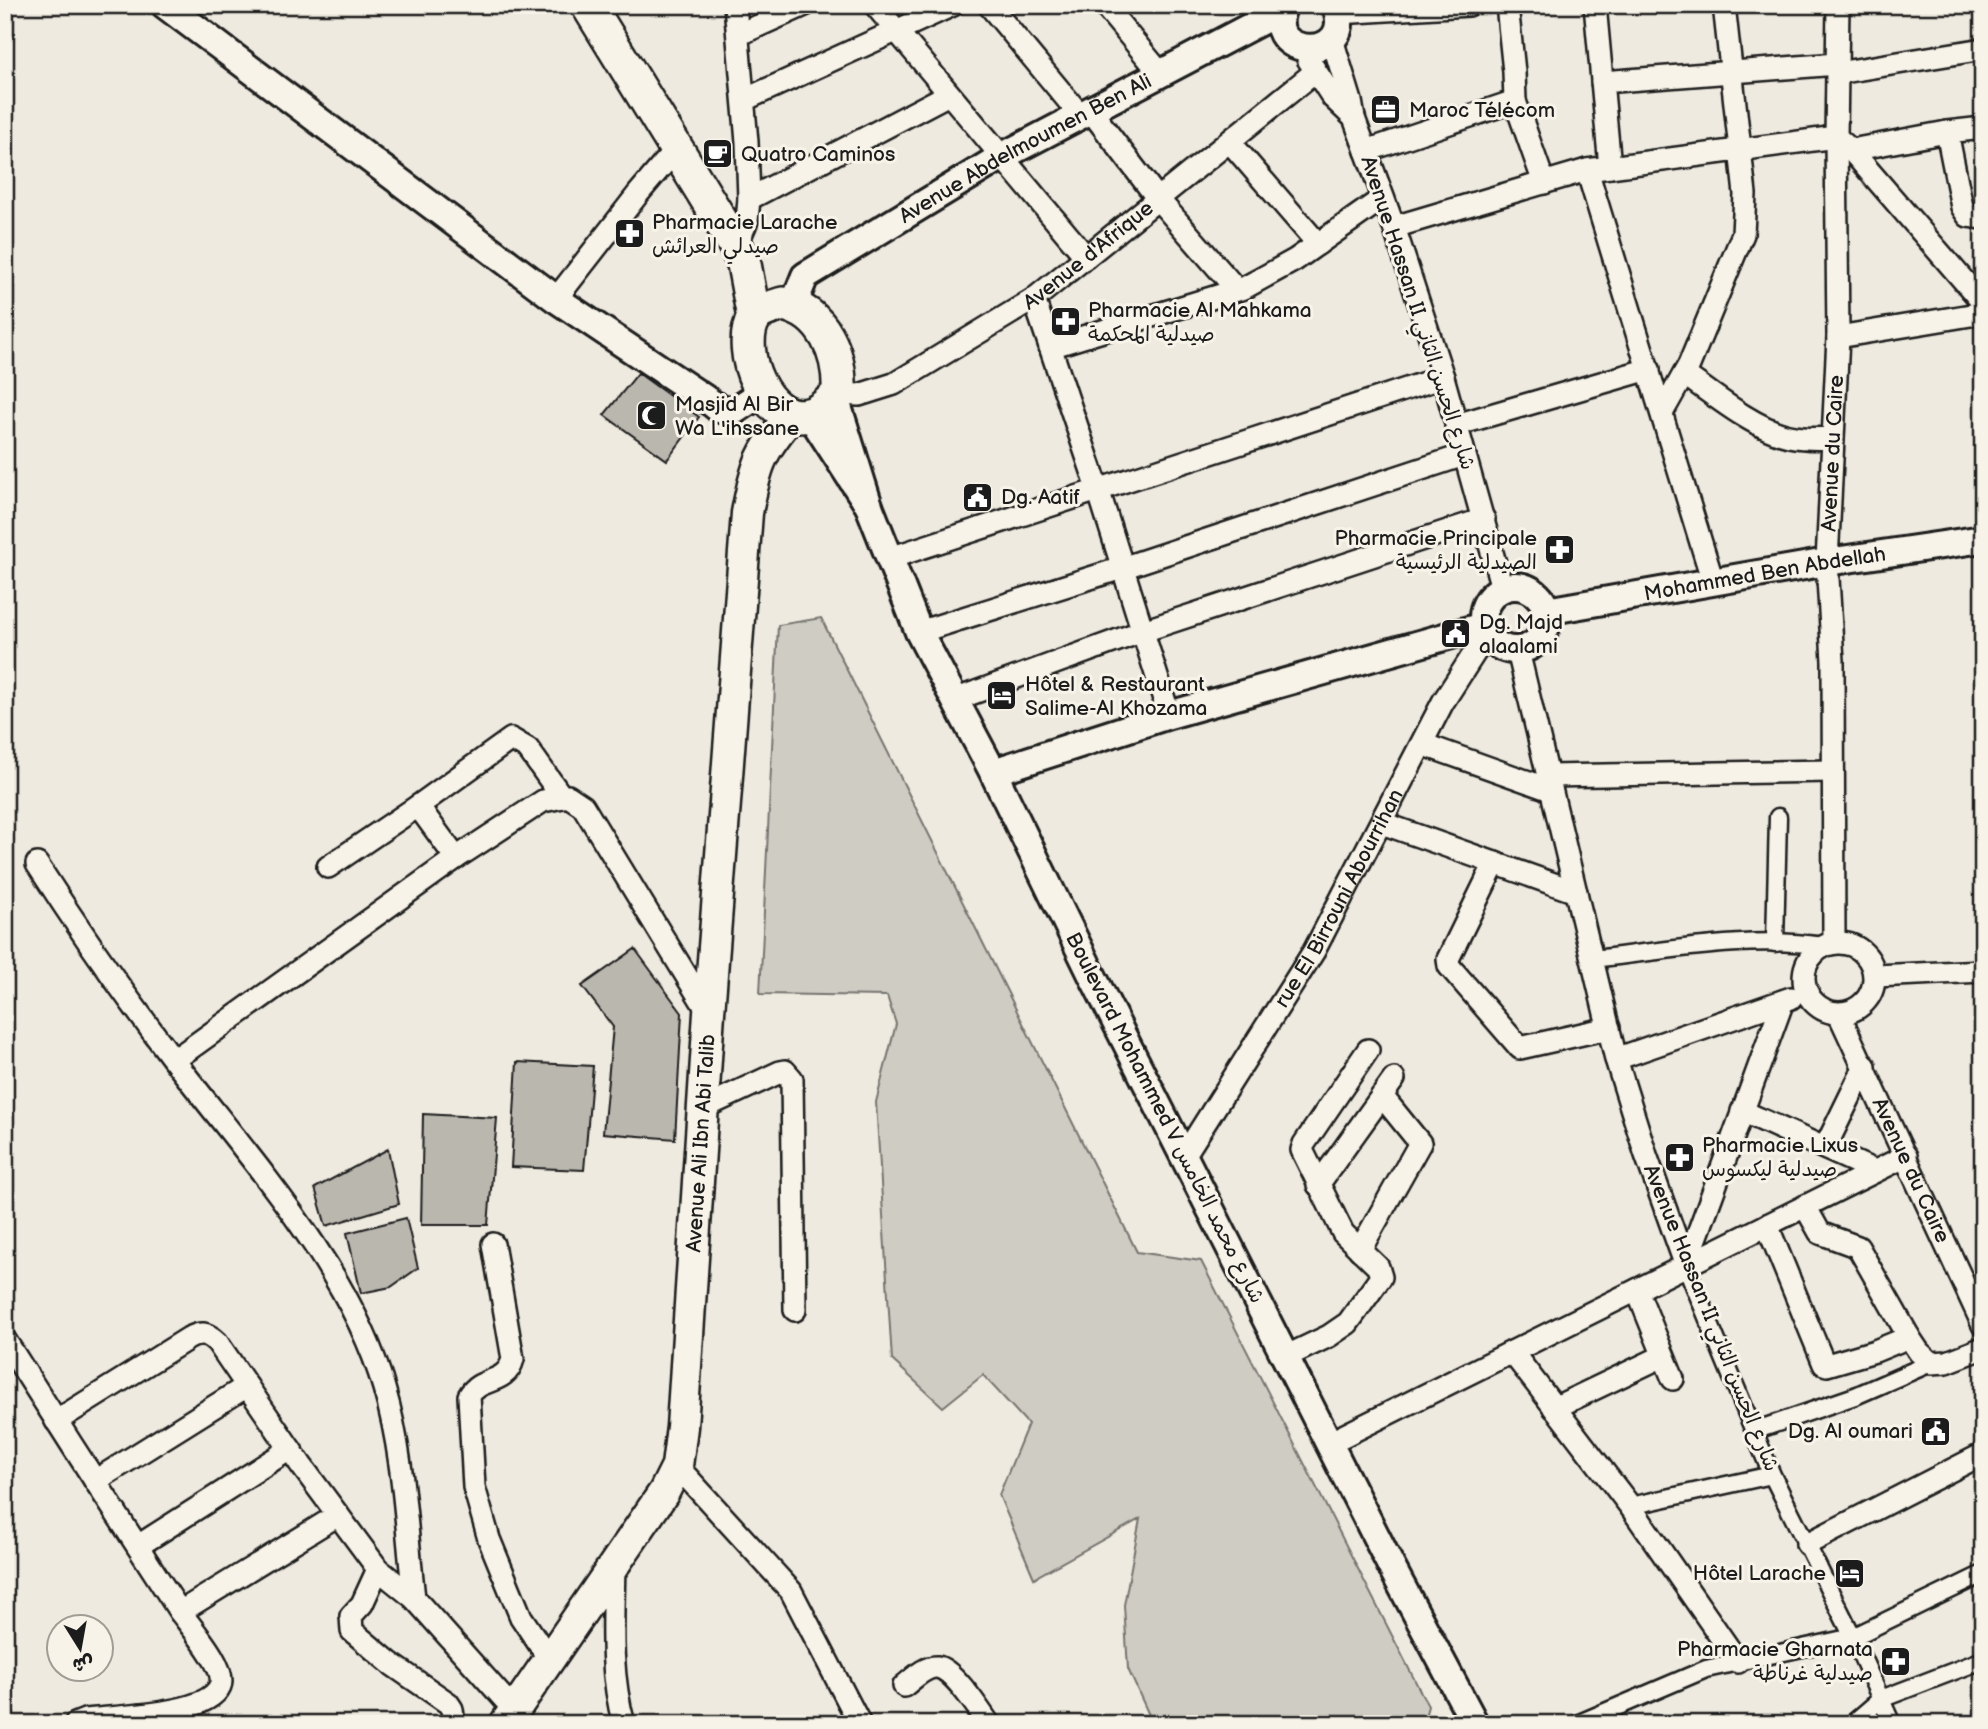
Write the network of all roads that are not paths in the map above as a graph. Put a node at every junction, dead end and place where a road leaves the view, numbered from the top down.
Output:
1 (165, 5) edge
2 (588, 5) edge
3 (735, 5) edge
4 (805, 5) edge
5 (875, 5) edge
6 (953, 5) edge
7 (989, 5) edge
8 (1104, 5) edge
9 (1507, 5) edge
10 (1595, 5) edge
11 (1724, 5) edge
12 (1838, 5) edge
13 (1457, 6) edge
14 (1270, 11) edge
15 (1335, 19) edge
16 (896, 32) junction
17 (738, 35) junction
18 (1303, 48) junction
19 (1983, 49) edge
20 (1837, 69) junction
21 (1315, 72) junction
22 (1731, 72) junction
23 (1161, 74) junction
24 (1602, 82) junction
25 (949, 94) junction
26 (744, 100) junction
27 (1515, 101) junction
28 (1086, 113) junction
29 (1354, 118) junction
30 (1983, 128) edge
31 (1947, 132) junction
32 (1230, 142) junction
33 (1844, 144) junction
34 (677, 148) junction
35 (1740, 149) junction
36 (1366, 151) junction
37 (1002, 157) junction
38 (1610, 167) junction
39 (1587, 170) junction
40 (1544, 183) junction
41 (1383, 198) junction
42 (750, 199) junction
43 (1158, 199) junction
44 (1983, 219) edge
45 (1394, 227) junction
46 (1318, 244) junction
47 (740, 255) junction
48 (1086, 257) junction
49 (1237, 290) junction
50 (556, 299) junction
51 (1034, 299) junction
52 (1983, 303) edge
53 (793, 306) junction
54 (1983, 313) edge
55 (754, 318) junction
56 (1838, 337) junction
57 (1050, 346) junction
58 (1649, 369) junction
59 (1684, 374) junction
60 (1443, 377) junction
61 (801, 403) junction
62 (1662, 413) junction
63 (1457, 425) junction
64 (1833, 438) junction
65 (1464, 455) junction
66 (1098, 489) junction
67 (1484, 519) junction
68 (1983, 539) edge
69 (890, 558) junction
70 (1827, 562) junction
71 (1122, 568) junction
72 (1713, 582) junction
73 (1503, 588) junction
74 (1546, 611) junction
75 (1485, 630) junction
76 (1143, 631) junction
77 (919, 632) junction
78 (1518, 651) junction
79 (954, 700) junction
80 (1169, 715) junction
81 (1422, 744) junction
82 (1833, 771) junction
83 (993, 772) junction
84 (1549, 783) junction
85 (562, 797) junction
86 (418, 806) junction
87 (1778, 817) dead end
88 (1381, 823) junction
89 (456, 858) junction
90 (1495, 863) junction
91 (37, 864) dead end
92 (328, 867) dead end
93 (1576, 892) junction
94 (1775, 943) junction
95 (1829, 945) junction
96 (1592, 959) junction
97 (1983, 971) edge
98 (1875, 976) junction
99 (1806, 992) junction
100 (1783, 1000) junction
101 (709, 1013) junction
102 (1839, 1014) junction
103 (1609, 1028) junction
104 (1368, 1051) dead end
105 (1616, 1059) junction
106 (174, 1060) junction
107 (1865, 1066) junction
108 (702, 1108) junction
109 (1742, 1111) junction
110 (1825, 1148) junction
111 (1184, 1156) junction
112 (1906, 1156) junction
113 (1875, 1171) junction
114 (1318, 1185) junction
115 (1805, 1206) junction
116 (1767, 1225) junction
117 (493, 1244) dead end
118 (1360, 1250) junction
119 (1686, 1266) junction
120 (1637, 1290) junction
121 (795, 1310) dead end
122 (1983, 1325) edge
123 (1909, 1337) junction
124 (5, 1340) edge
125 (1983, 1348) edge
126 (1512, 1352) junction
127 (1663, 1356) junction
128 (1285, 1357) junction
129 (1931, 1363) junction
130 (1673, 1379) dead end
131 (247, 1385) junction
132 (1554, 1408) junction
133 (56, 1421) junction
134 (1754, 1431) junction
135 (1329, 1443) junction
136 (290, 1449) junction
137 (1983, 1454) edge
138 (677, 1466) junction
139 (1772, 1475) junction
140 (95, 1481) junction
141 (1630, 1506) junction
142 (338, 1515) junction
143 (1807, 1544) junction
144 (138, 1546) junction
145 (614, 1565) junction
146 (378, 1569) junction
147 (1983, 1574) edge
148 (414, 1598) junction
149 (180, 1612) junction
150 (1853, 1637) junction
151 (549, 1659) junction
152 (1983, 1660) edge
153 (1738, 1662) junction
154 (904, 1686) dead end
155 (1881, 1699) junction
156 (512, 1719) edge
157 (75, 1724) edge
158 (454, 1724) edge
159 (624, 1724) edge
160 (860, 1724) edge
161 (989, 1724) edge
162 (1475, 1724) edge
163 (1577, 1724) edge
164 (1853, 1724) edge
165 (1892, 1724) edge

1 - 50 street
2 - 34 highway
3 - 17 street
4 - 17 street
5 - 16 street
6 - 16 street
7 - 28 street
8 - 23 street
9 - 27 street
10 - 24 street
11 - 22 street
12 - 20 street, Avenue du Caire
13 - 15 street
14 - 18 street, Avenue Abdelmoumen Ben Ali
14 - 23 street, Avenue Abdelmoumen Ben Ali
15 - 18 street
15 - 29 street, Avenue Hassan II شارع الحسن الثاني
16 - 25 street
16 - 26 street
17 - 26 street
18 - 21 street
19 - 20 street
20 - 22 street
20 - 33 street, Avenue du Caire
21 - 29 street
21 - 32 street, Avenue d'Afrique
22 - 24 street
22 - 35 street
23 - 28 street, Avenue Abdelmoumen Ben Ali
24 - 38 street
25 - 37 street
25 - 42 street
26 - 42 street
27 - 36 street
27 - 40 street
28 - 37 street, Avenue Abdelmoumen Ben Ali
28 - 43 street
29 - 36 street, Avenue Hassan II شارع الحسن الثاني
30 - 31 street
31 - 33 street
31 - 44 street
32 - 43 street, Avenue d'Afrique
32 - 46 street
33 - 35 street
33 - 52 street
33 - 56 street, Avenue du Caire
34 - 47 highway
34 - 50 street
35 - 38 street
35 - 59 street
36 - 41 street, Avenue Hassan II شارع الحسن الثاني
37 - 48 street
37 - 53 street, Avenue Abdelmoumen Ben Ali
38 - 39 street
39 - 40 street
39 - 58 street
40 - 45 street
41 - 45 street, Avenue Hassan II شارع الحسن الثاني
41 - 46 street
42 - 47 street
43 - 48 street, Avenue d'Afrique
43 - 49 street
45 - 60 street, Avenue Hassan II شارع الحسن الثاني
46 - 49 street
47 - 53 highway
47 - 55 highway
48 - 51 street, Avenue d'Afrique
49 - 57 street
50 - 61 street
51 - 57 street
51 - 61 street, Avenue d'Afrique
53 - 55 highway
53 - 61 highway
54 - 56 street
55 - 61 highway
56 - 64 street, Avenue du Caire
57 - 66 street
58 - 62 street
58 - 63 street
59 - 62 street
59 - 64 street
60 - 63 street, Avenue Hassan II شارع الحسن الثاني
60 - 66 street
61 - 69 street, Boulevard Mohammed V شارع محمد الخامس
61 - 101 main road, Avenue Ali Ibn Abi Talib
62 - 72 street
63 - 65 street, Avenue Hassan II شارع الحسن الثاني
64 - 70 street, Avenue du Caire
65 - 67 street, Avenue Hassan II شارع الحسن الثاني
65 - 71 street
66 - 69 street
66 - 71 street
67 - 73 street, Avenue Hassan II شارع الحسن الثاني
67 - 76 street
68 - 70 street, Mohammed Ben Abdellah
69 - 77 street, Boulevard Mohammed V شارع محمد الخامس
70 - 72 street, Mohammed Ben Abdellah
70 - 82 street, Avenue du Caire
71 - 76 street
71 - 77 street
72 - 74 street, Mohammed Ben Abdellah
73 - 74 street
73 - 75 street
74 - 78 street
75 - 78 street
75 - 80 street
75 - 81 street, rue El Birrouni Abourrihan
76 - 79 street
76 - 80 street
77 - 79 street, Boulevard Mohammed V شارع محمد الخامس
78 - 84 street, Avenue Hassan II شارع الحسن الثاني
79 - 83 street, Boulevard Mohammed V شارع محمد الخامس
80 - 83 street
81 - 84 street
81 - 88 street, rue El Birrouni Abourrihan
82 - 84 street
82 - 95 street, Avenue du Caire
83 - 111 street, Boulevard Mohammed V شارع محمد الخامس
84 - 93 street, Avenue Hassan II شارع الحسن الثاني
85 - 86 street
85 - 89 street
85 - 101 street
86 - 89 street
86 - 92 street
87 - 94 street
88 - 90 street
88 - 111 street, rue El Birrouni Abourrihan
89 - 106 street
90 - 93 street
90 - 103 street
91 - 106 street
93 - 96 street, Avenue Hassan II شارع الحسن الثاني
94 - 95 street
94 - 96 street
95 - 98 street
95 - 99 street
96 - 103 street, Avenue Hassan II شارع الحسن الثاني
97 - 98 street
98 - 102 street
99 - 100 street
99 - 102 street
100 - 105 street
100 - 109 street
101 - 108 main road, Avenue Ali Ibn Abi Talib
102 - 107 street, Avenue du Caire
103 - 105 street, Avenue Hassan II شارع الحسن الثاني
104 - 114 street
105 - 119 street, Avenue Hassan II شارع الحسن الثاني
106 - 148 street
107 - 110 street
107 - 112 street, Avenue du Caire
108 - 121 street
108 - 138 main road, Avenue Ali Ibn Abi Talib
109 - 110 street
109 - 119 street
110 - 113 street
111 - 128 street, Boulevard Mohammed V شارع محمد الخامس
112 - 113 street
112 - 122 street, Avenue du Caire
113 - 115 street
114 - 118 street
114 - 118 street
115 - 116 street
115 - 123 street
116 - 119 street
116 - 123 street
117 - 151 street
118 - 128 street
119 - 120 street
119 - 134 street, Avenue Hassan II شارع الحسن الثاني
120 - 126 street
120 - 127 street
123 - 129 street
124 - 133 street
125 - 129 street
126 - 132 street
126 - 135 street
127 - 130 street
127 - 132 street
128 - 135 street, Boulevard Mohammed V شارع محمد الخامس
129 - 134 street
131 - 133 street
131 - 136 street
131 - 140 street
132 - 141 street
133 - 140 street
134 - 139 street, Avenue Hassan II شارع الحسن الثاني
135 - 162 street, Boulevard Mohammed V شارع محمد الخامس
136 - 142 street
136 - 144 street
137 - 143 street
138 - 145 main road, Avenue Ali Ibn Abi Talib
138 - 160 street
139 - 141 street
139 - 143 street, Avenue Hassan II شارع الحسن الثاني
140 - 144 street
141 - 153 street
142 - 146 street
142 - 149 street
143 - 150 street, Avenue Hassan II شارع الحسن الثاني
144 - 149 street
145 - 151 main road, Avenue Ali Ibn Abi Talib
145 - 159 street
146 - 148 street
146 - 158 street
147 - 150 street
148 - 156 street
149 - 157 street
150 - 153 street
150 - 155 street, Avenue Hassan II شارع الحسن الثاني
151 - 156 main road, Avenue Ali Ibn Abi Talib
152 - 155 street
153 - 163 street
154 - 161 street
155 - 164 street
155 - 165 street, Avenue Hassan II شارع الحسن الثاني

